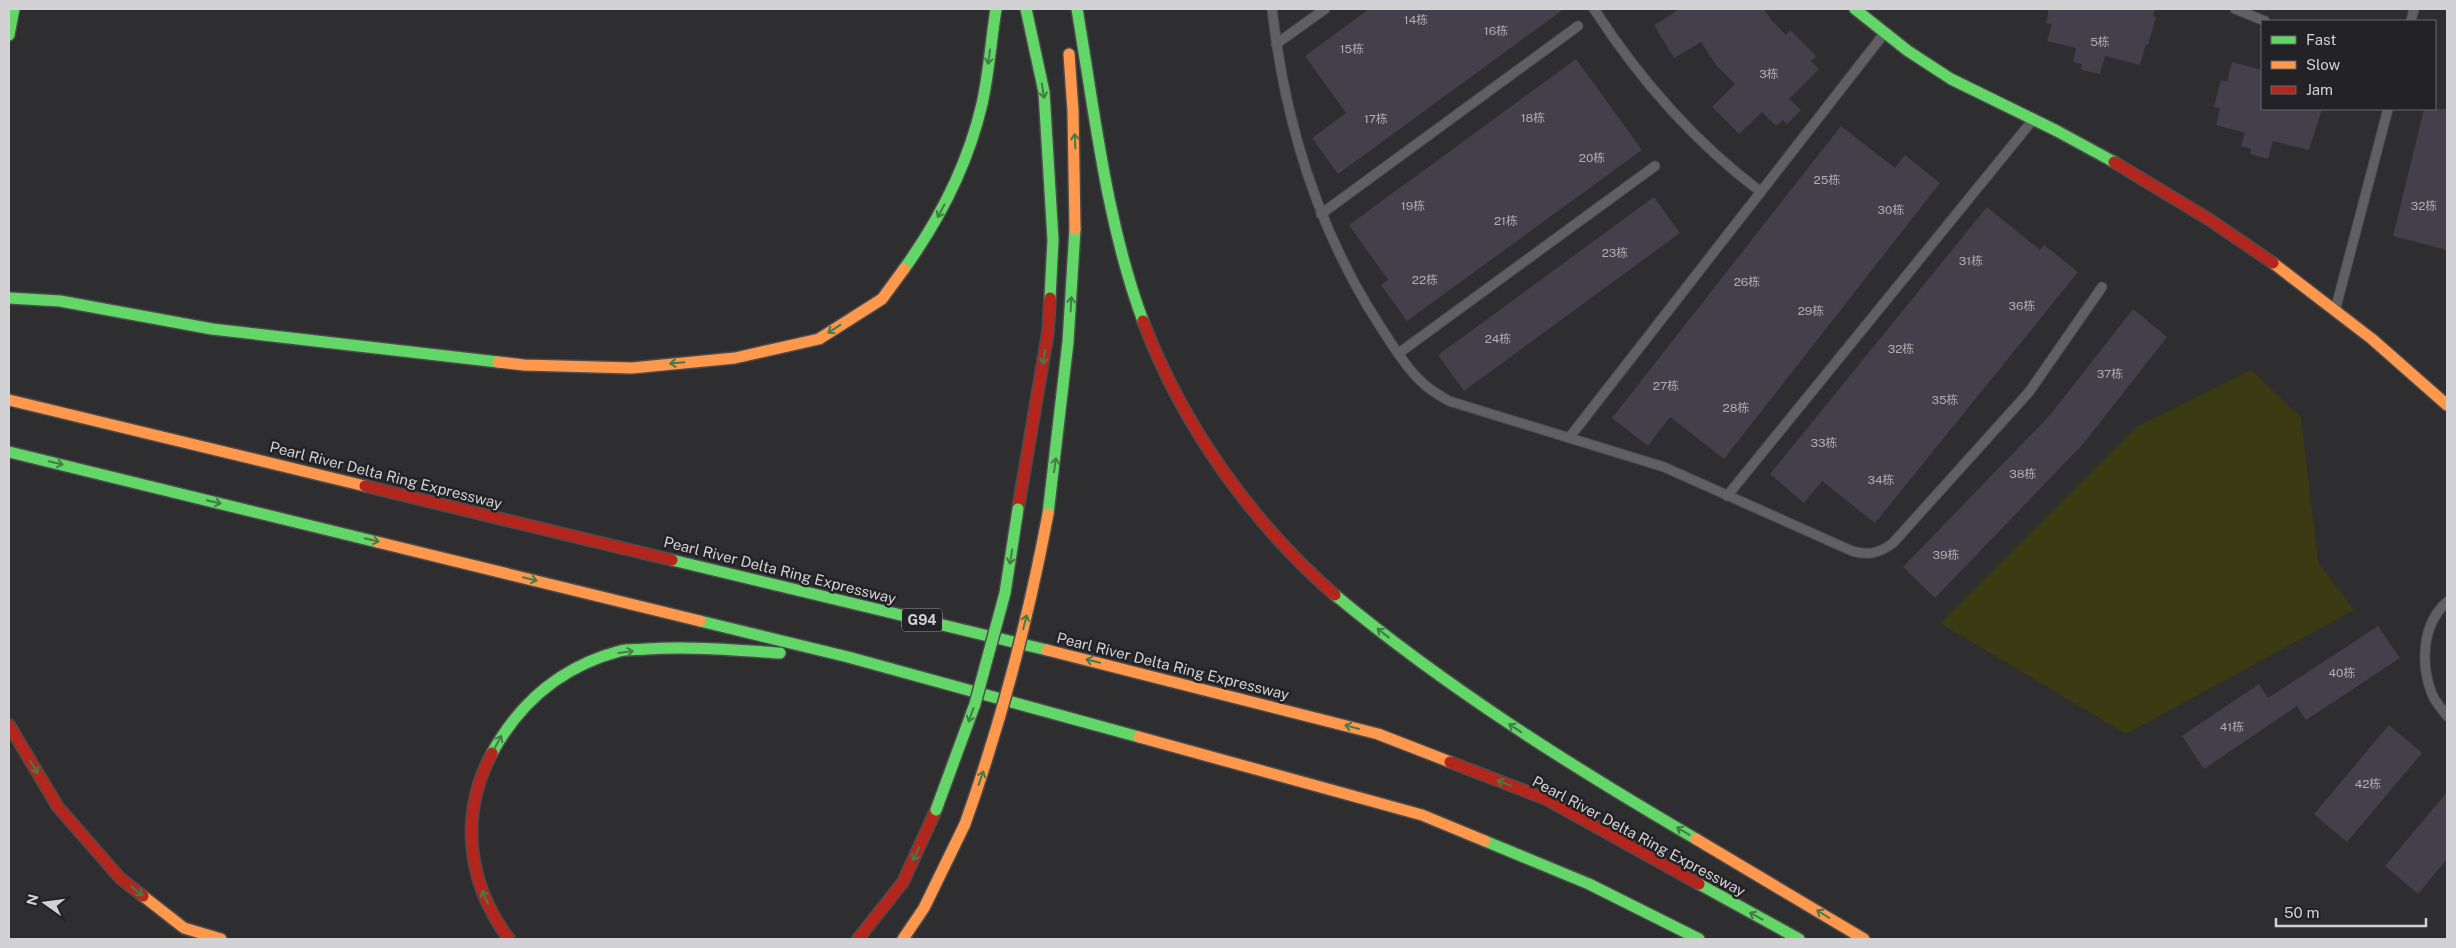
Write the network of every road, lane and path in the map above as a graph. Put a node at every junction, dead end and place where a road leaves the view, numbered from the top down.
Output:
1 (14, 9) edge
2 (996, 9) edge
3 (1026, 9) edge
4 (1077, 9) edge
5 (1272, 9) edge
6 (1325, 9) edge
7 (1594, 9) edge
8 (1854, 9) edge
9 (2235, 9) edge
10 (2262, 20) edge
11 (1578, 26) dead end
12 (1884, 33) junction
13 (9, 35) edge
14 (1276, 44) junction
15 (1068, 46) dead end
16 (2388, 110) edge
17 (2034, 119) junction
18 (1655, 166) dead end
19 (1761, 192) junction
20 (1321, 214) junction
21 (2102, 287) dead end
22 (9, 298) edge
23 (2336, 310) junction
24 (1399, 353) junction
25 (9, 400) edge
26 (2447, 405) edge
27 (1569, 438) junction
28 (9, 452) edge
29 (1727, 496) junction
30 (2447, 602) edge
31 (848, 656) junction
32 (2447, 716) edge
33 (9, 725) edge
34 (221, 939) edge
35 (509, 939) edge
36 (858, 939) edge
37 (903, 939) edge
38 (1699, 939) edge
39 (1799, 939) edge
40 (1864, 939) edge

1 - 13 main road
2 -> 22 main road
3 -> 36 main road, bridge
40 -> 4 main road
5 - 14 lane
6 - 14 lane
7 - 19 lane
8 - 12 main road
9 - 10 lane
11 - 20 lane
12 - 17 main road
12 - 19 lane
14 - 20 lane
37 -> 15 main road, bridge
16 - 23 lane
17 - 23 main road
17 - 29 lane
18 - 24 lane
19 - 27 lane
20 - 24 lane
21 - 29 lane
23 - 26 main road
24 - 27 lane
39 -> 25 main road, Pearl River Delta Ring Expressway / G94
27 - 29 lane
28 -> 31 main road
30 - 32 lane
35 -> 31 main road
31 - 38 main road
33 -> 34 main road

